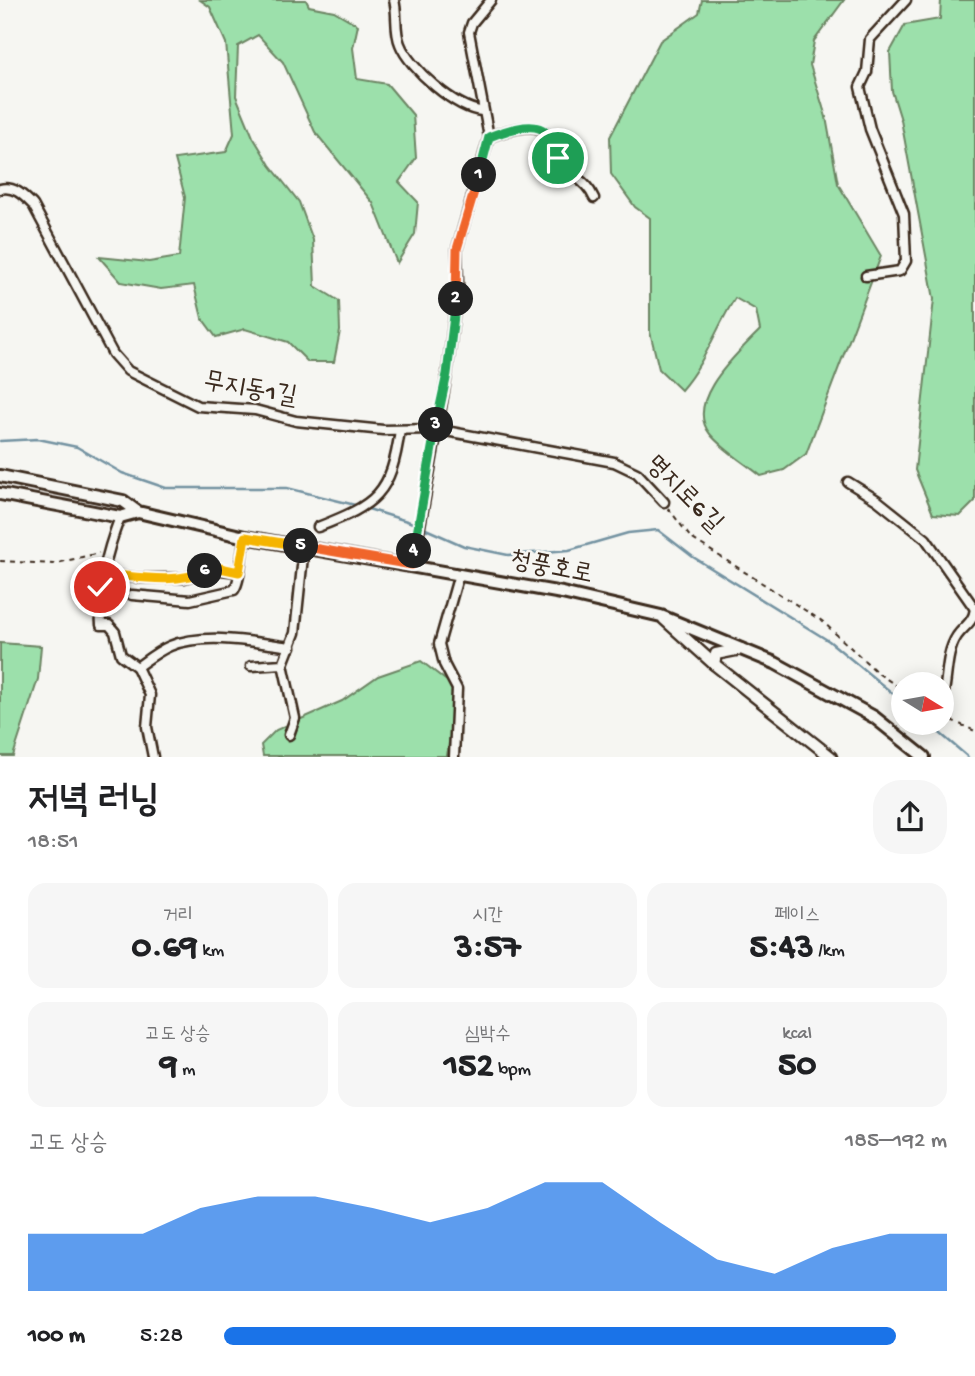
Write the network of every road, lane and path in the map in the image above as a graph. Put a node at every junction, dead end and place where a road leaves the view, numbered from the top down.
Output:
1 (394, 0) edge
2 (491, 0) edge
3 (906, 0) edge
4 (482, 111) junction
5 (489, 137) junction
6 (0, 189) edge
7 (594, 198) dead end
8 (866, 276) dead end
9 (435, 429) junction
10 (400, 430) junction
11 (0, 476) edge
12 (848, 482) dead end
13 (0, 494) edge
14 (664, 502) joint
15 (138, 512) junction
16 (120, 517) junction
17 (318, 527) dead end
18 (245, 537) junction
19 (304, 547) junction
20 (108, 550) junction
21 (0, 561) edge
22 (412, 565) junction
23 (239, 572) junction
24 (102, 574) junction
25 (459, 574) junction
26 (132, 595) dead end
27 (975, 609) edge
28 (661, 617) junction
29 (972, 624) edge
30 (291, 647) junction
31 (741, 649) junction
32 (283, 664) junction
33 (714, 664) junction
34 (251, 666) dead end
35 (138, 667) junction
36 (947, 672) edge
37 (891, 682) edge
38 (954, 721) edge
39 (975, 731) edge
40 (289, 735) dead end
41 (153, 757) edge
42 (454, 757) edge
43 (831, 757) edge
44 (924, 757) edge

1 - 4 street
2 - 4 street
3 - 8 street
4 - 5 street
5 - 7 street
5 - 9 street
6 - 10 street, 무지동1길
9 - 10 street, 무지동1길
9 - 14 street, 명지로6길
9 - 22 street
10 - 17 street
11 - 15 main road, 청풍호로
12 - 27 street
13 - 16 main road, 청풍호로
14 - 37 path, 명지로6길
15 - 16 main road, 청풍호로
15 - 18 main road, 청풍호로
16 - 20 street
18 - 19 main road, 청풍호로
18 - 23 street
19 - 22 main road, 청풍호로
19 - 30 street
20 - 21 path
20 - 24 street
22 - 25 main road, 청풍호로
23 - 24 street
23 - 26 street
24 - 35 street
25 - 28 main road, 청풍호로
25 - 42 street
27 - 29 street
28 - 31 main road, 청풍호로
28 - 33 street
29 - 36 street
30 - 32 street
30 - 35 street
31 - 33 street
31 - 44 main road, 청풍호로
32 - 34 street
32 - 40 street
33 - 43 street
35 - 41 street
38 - 39 path

